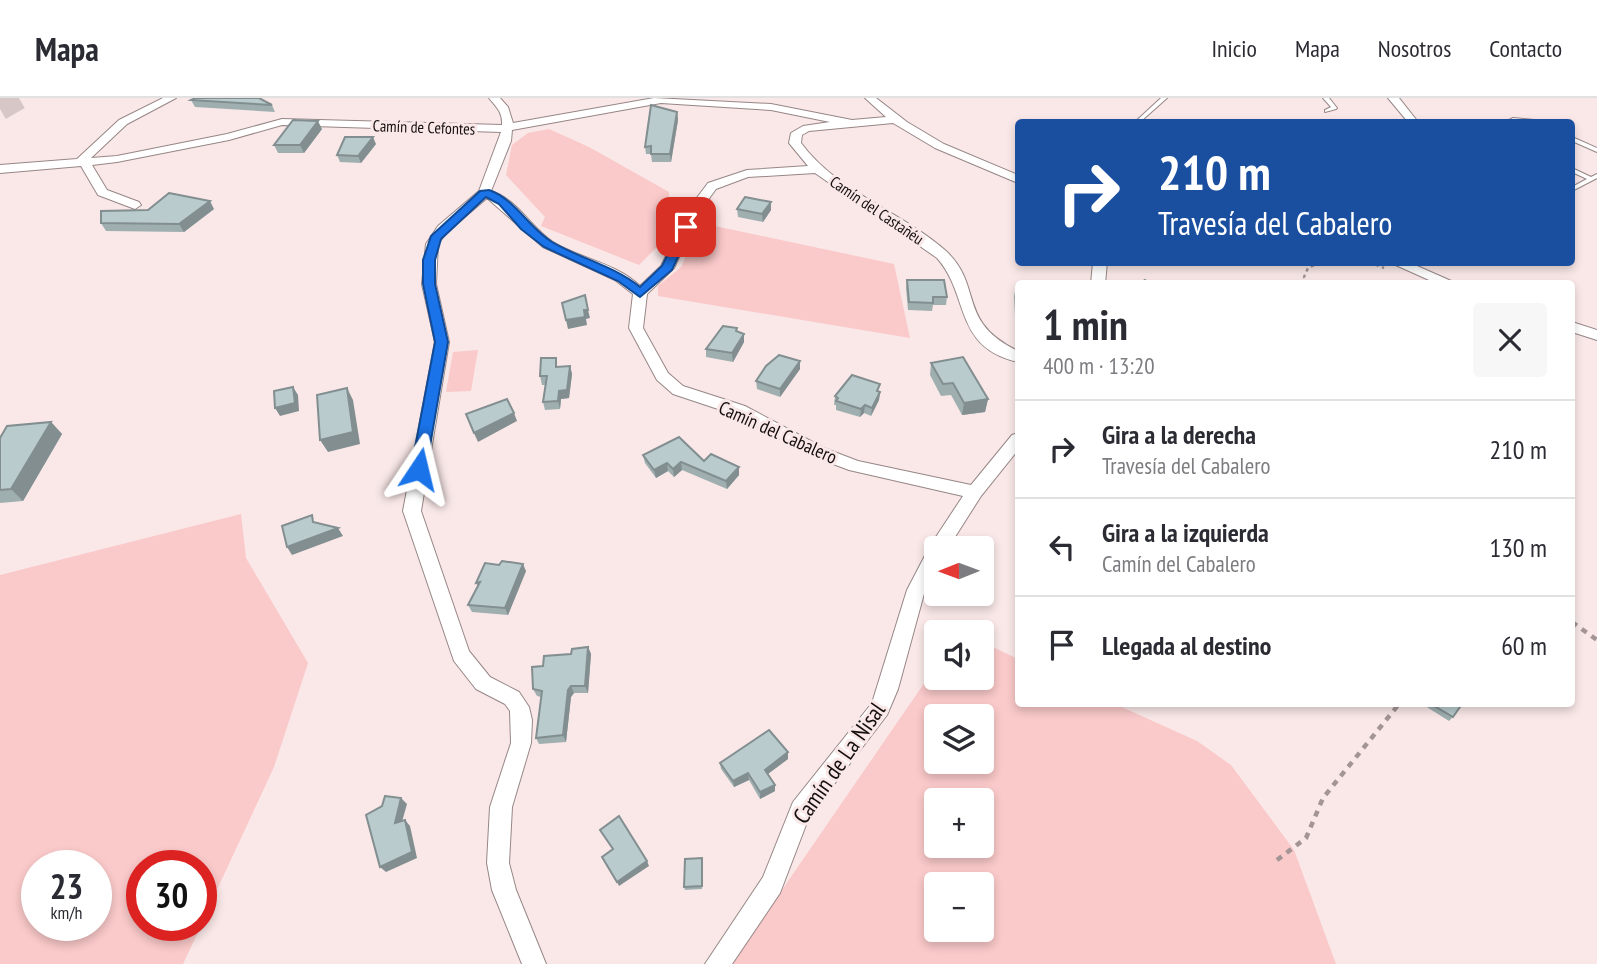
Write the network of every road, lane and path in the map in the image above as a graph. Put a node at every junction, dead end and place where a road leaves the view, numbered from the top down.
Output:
1 (171, 98) edge
2 (494, 98) edge
3 (870, 98) edge
4 (1164, 98) edge
5 (1326, 98) edge
6 (1394, 98) edge
7 (1327, 111) dead end
8 (1140, 119) edge
9 (1411, 119) edge
10 (892, 120) junction
11 (849, 123) junction
12 (506, 128) junction
13 (1575, 140) edge
14 (1597, 150) edge
15 (83, 163) junction
16 (0, 169) edge
17 (817, 169) junction
18 (1575, 171) edge
19 (1595, 177) edge
20 (1015, 178) edge
21 (1575, 187) edge
22 (484, 193) junction
23 (135, 205) dead end
24 (1312, 266) edge
25 (1405, 266) edge
26 (1306, 280) edge
27 (1442, 280) edge
28 (640, 293) junction
29 (1575, 328) edge
30 (1597, 335) edge
31 (1015, 355) edge
32 (1015, 443) edge
33 (975, 492) junction
34 (946, 536) edge
35 (924, 574) edge
36 (1575, 624) edge
37 (1597, 640) edge
38 (1397, 707) edge
39 (1277, 860) dead end
40 (534, 964) edge
41 (717, 964) edge

1 - 15 street
2 - 12 street
3 - 10 street
4 - 8 lane
5 - 7 lane
6 - 9 street
10 - 11 street, Camín del Castañéu
10 - 20 street
11 - 12 street, Camín de Cefontes
11 - 17 street, Camín del Castañéu
12 - 15 street, Camín de Cefontes
12 - 22 street
13 - 14 lane
15 - 16 street, Camín de Cefontes
15 - 23 street
17 - 28 street
17 - 31 street, Camín del Castañéu
18 - 19 lane
19 - 21 lane
22 - 28 street
22 - 40 street
24 - 26 path
25 - 27 street
28 - 33 street, Camín del Cabalero
29 - 30 street
32 - 33 street, Camín de La Nisal
33 - 34 street, Camín de La Nisal
35 - 41 street, Camín de La Nisal
36 - 37 path
38 - 39 path

